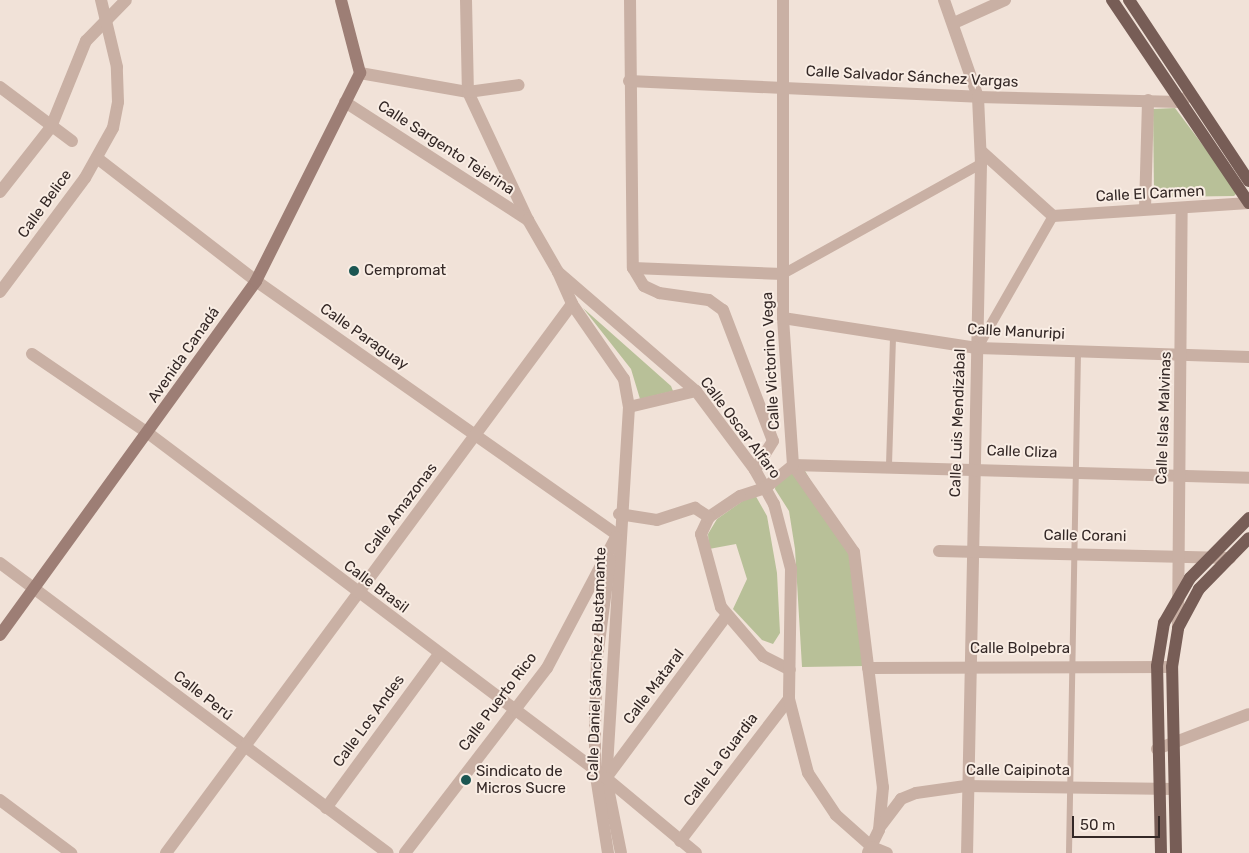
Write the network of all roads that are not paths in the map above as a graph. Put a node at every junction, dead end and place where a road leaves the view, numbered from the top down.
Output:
1 (101, 0) edge
2 (126, 0) edge
3 (341, 0) edge
4 (466, 0) edge
5 (630, 0) edge
6 (784, 0) edge
7 (944, 0) edge
8 (1005, 0) edge
9 (1112, 0) edge
10 (1129, 0) edge
11 (106, 20) junction
12 (954, 23) junction
13 (360, 73) junction
14 (629, 81) junction
15 (519, 85) dead end
16 (0, 87) edge
17 (783, 87) junction
18 (468, 92) junction
19 (1191, 94) junction
20 (978, 97) junction
21 (1148, 100) junction
22 (345, 102) junction
23 (1180, 102) junction
24 (51, 127) junction
25 (72, 141) dead end
26 (981, 157) junction
27 (98, 158) junction
28 (1249, 181) edge
29 (0, 192) edge
30 (1249, 203) edge
31 (1145, 209) junction
32 (1182, 209) junction
33 (1053, 216) junction
34 (528, 220) junction
35 (633, 268) junction
36 (558, 272) junction
37 (783, 274) junction
38 (256, 281) junction
39 (0, 292) edge
40 (572, 304) junction
41 (783, 318) junction
42 (893, 338) junction
43 (977, 348) junction
44 (1078, 351) junction
45 (32, 354) dead end
46 (1183, 355) junction
47 (1249, 357) edge
48 (696, 392) junction
49 (629, 407) junction
50 (148, 433) junction
51 (477, 436) junction
52 (793, 465) junction
53 (889, 465) junction
54 (972, 467) junction
55 (755, 470) junction
56 (1074, 471) junction
57 (1178, 474) junction
58 (1249, 478) edge
59 (765, 488) junction
60 (619, 514) junction
61 (709, 517) junction
62 (1249, 518) edge
63 (618, 535) junction
64 (1249, 538) edge
65 (971, 550) junction
66 (939, 551) dead end
67 (1072, 552) junction
68 (1176, 555) junction
69 (1212, 556) junction
70 (1230, 558) junction
71 (0, 563) edge
72 (34, 589) junction
73 (357, 594) junction
74 (1176, 595) junction
75 (727, 615) junction
76 (1178, 628) junction
77 (0, 635) edge
78 (439, 654) junction
79 (969, 665) junction
80 (1070, 665) junction
81 (1157, 666) junction
82 (1172, 667) junction
83 (868, 668) junction
84 (790, 670) junction
85 (788, 698) junction
86 (511, 710) junction
87 (1249, 714) edge
88 (1173, 743) junction
89 (243, 748) junction
90 (1157, 749) junction
91 (595, 770) junction
92 (606, 778) junction
93 (966, 786) junction
94 (1068, 787) junction
95 (1158, 788) junction
96 (1174, 789) junction
97 (0, 800) edge
98 (326, 808) junction
99 (879, 830) junction
100 (680, 841) junction
101 (870, 850) edge
102 (71, 853) edge
103 (166, 853) edge
104 (388, 853) edge
105 (405, 853) edge
106 (608, 853) edge
107 (621, 853) edge
108 (696, 853) edge
109 (887, 853) edge
110 (967, 853) edge
111 (1070, 853) edge
112 (1161, 853) edge
113 (1176, 853) edge

1 - 11 street, Calle Belice
2 - 11 street
3 - 13 main road
4 - 18 street, Calle Oscar Alfaro
5 - 14 street
6 - 17 street, Calle Victorino Vega
7 - 12 street, Calle Luis Mendizábal
8 - 12 street
9 - 23 main road
10 - 19 main road
11 - 24 street
11 - 27 street, Calle Belice
12 - 20 street, Calle Luis Mendizábal
13 - 18 street
13 - 22 main road, Avenida Canadá
14 - 17 street, Calle Salvador Sánchez Vargas
14 - 35 street
15 - 18 street
16 - 24 street
17 - 20 street, Calle Salvador Sánchez Vargas
17 - 37 street, Calle Victorino Vega
18 - 34 street, Calle Oscar Alfaro
19 - 23 street
19 - 28 main road
20 - 21 street, Calle Salvador Sánchez Vargas
20 - 26 street, Calle Luis Mendizábal
21 - 23 street, Calle Salvador Sánchez Vargas
21 - 31 street
22 - 34 street, Calle Sargento Tejerina
22 - 38 main road, Avenida Canadá
23 - 30 main road
24 - 25 street
24 - 29 street
26 - 33 street
26 - 37 street
26 - 43 street, Calle Luis Mendizábal
27 - 38 street, Calle Paraguay
27 - 39 street, Calle Belice
30 - 32 street, Calle El Carmen
31 - 32 street, Calle El Carmen
31 - 33 street, Calle El Carmen
32 - 46 street, Calle Islas Malvinas
33 - 43 street
34 - 36 street, Calle Oscar Alfaro
35 - 37 street
35 - 55 street
36 - 40 street, Calle Daniel Sánchez Bustamante
36 - 48 street, Calle Oscar Alfaro
37 - 41 street, Calle Victorino Vega
38 - 50 main road, Avenida Canadá
38 - 51 street, Calle Paraguay
40 - 49 street, Calle Daniel Sánchez Bustamante
40 - 51 street, Calle Amazonas
41 - 42 street, Calle Manuripi
41 - 52 street, Calle Victorino Vega
42 - 43 street, Calle Manuripi
42 - 53 lane
43 - 44 street, Calle Manuripi
43 - 54 street, Calle Luis Mendizábal
44 - 46 street, Calle Manuripi
44 - 56 lane
45 - 50 street, Calle Brasil
46 - 47 street, Calle Manuripi
46 - 57 street, Calle Islas Malvinas
48 - 49 street
48 - 55 street, Calle Oscar Alfaro
49 - 60 street, Calle Daniel Sánchez Bustamante
50 - 72 main road, Avenida Canadá
50 - 73 street, Calle Brasil
51 - 63 street, Calle Paraguay
51 - 73 street, Calle Amazonas
52 - 53 street, Calle Cliza
52 - 59 street
52 - 83 street
53 - 54 street, Calle Cliza
54 - 56 street, Calle Cliza
54 - 65 street, Calle Luis Mendizábal
55 - 59 street, Calle Oscar Alfaro
56 - 57 street, Calle Cliza
56 - 67 lane
57 - 58 street, Calle Cliza
57 - 68 street, Calle Islas Malvinas
59 - 61 street
59 - 84 street, Calle Oscar Alfaro
60 - 61 street
60 - 63 street, Calle Daniel Sánchez Bustamante
61 - 75 street
62 - 69 main road
63 - 86 street, Calle Puerto Rico
63 - 91 street, Calle Daniel Sánchez Bustamante
63 - 92 street, Calle Daniel Sánchez Bustamante
64 - 70 main road
65 - 66 street, Calle Corani
65 - 67 street, Calle Corani
65 - 79 street, Calle Luis Mendizábal
67 - 68 street, Calle Corani
67 - 80 lane
68 - 69 street, Calle Corani
68 - 74 street, Calle Islas Malvinas
69 - 70 street, Calle Corani
69 - 74 main road
70 - 76 main road
71 - 72 street, Calle Perú
72 - 77 main road, Avenida Canadá
72 - 89 street, Calle Perú
73 - 78 street, Calle Brasil
73 - 89 street, Calle Amazonas
74 - 76 street, Calle Islas Malvinas
74 - 81 main road
75 - 84 street
75 - 92 street, Calle Mataral
76 - 82 main road
78 - 86 street, Calle Brasil
78 - 98 street, Calle Los Andes
79 - 80 street, Calle Bolpebra
79 - 83 street, Calle Bolpebra
79 - 93 street, Calle Luis Mendizábal
80 - 81 street, Calle Bolpebra
80 - 94 lane
81 - 82 street, Calle Bolpebra
81 - 90 main road
82 - 88 main road
83 - 99 street
84 - 85 street, Calle Oscar Alfaro
85 - 100 street, Calle La Guardia
85 - 101 street, Calle Oscar Alfaro
86 - 91 street, Calle Brasil
86 - 105 street, Calle Puerto Rico
87 - 88 street
88 - 90 street
88 - 96 main road
89 - 98 street, Calle Perú
89 - 103 street, Calle Amazonas
90 - 95 main road
91 - 92 street, Calle Brasil
91 - 106 street, Calle Daniel Sánchez Bustamante
92 - 100 street, Calle Brasil
92 - 107 street, Calle Daniel Sánchez Bustamante
93 - 94 street, Calle Caipinota
93 - 99 street, Calle Caipinota
93 - 110 street, Calle Luis Mendizábal
94 - 95 street, Calle Caipinota
94 - 111 lane
95 - 96 street, Calle Caipinota
95 - 112 main road
96 - 113 main road
97 - 102 street
98 - 104 street, Calle Perú
99 - 101 street
100 - 108 street, Calle Brasil
101 - 109 street, Calle Oscar Alfaro

